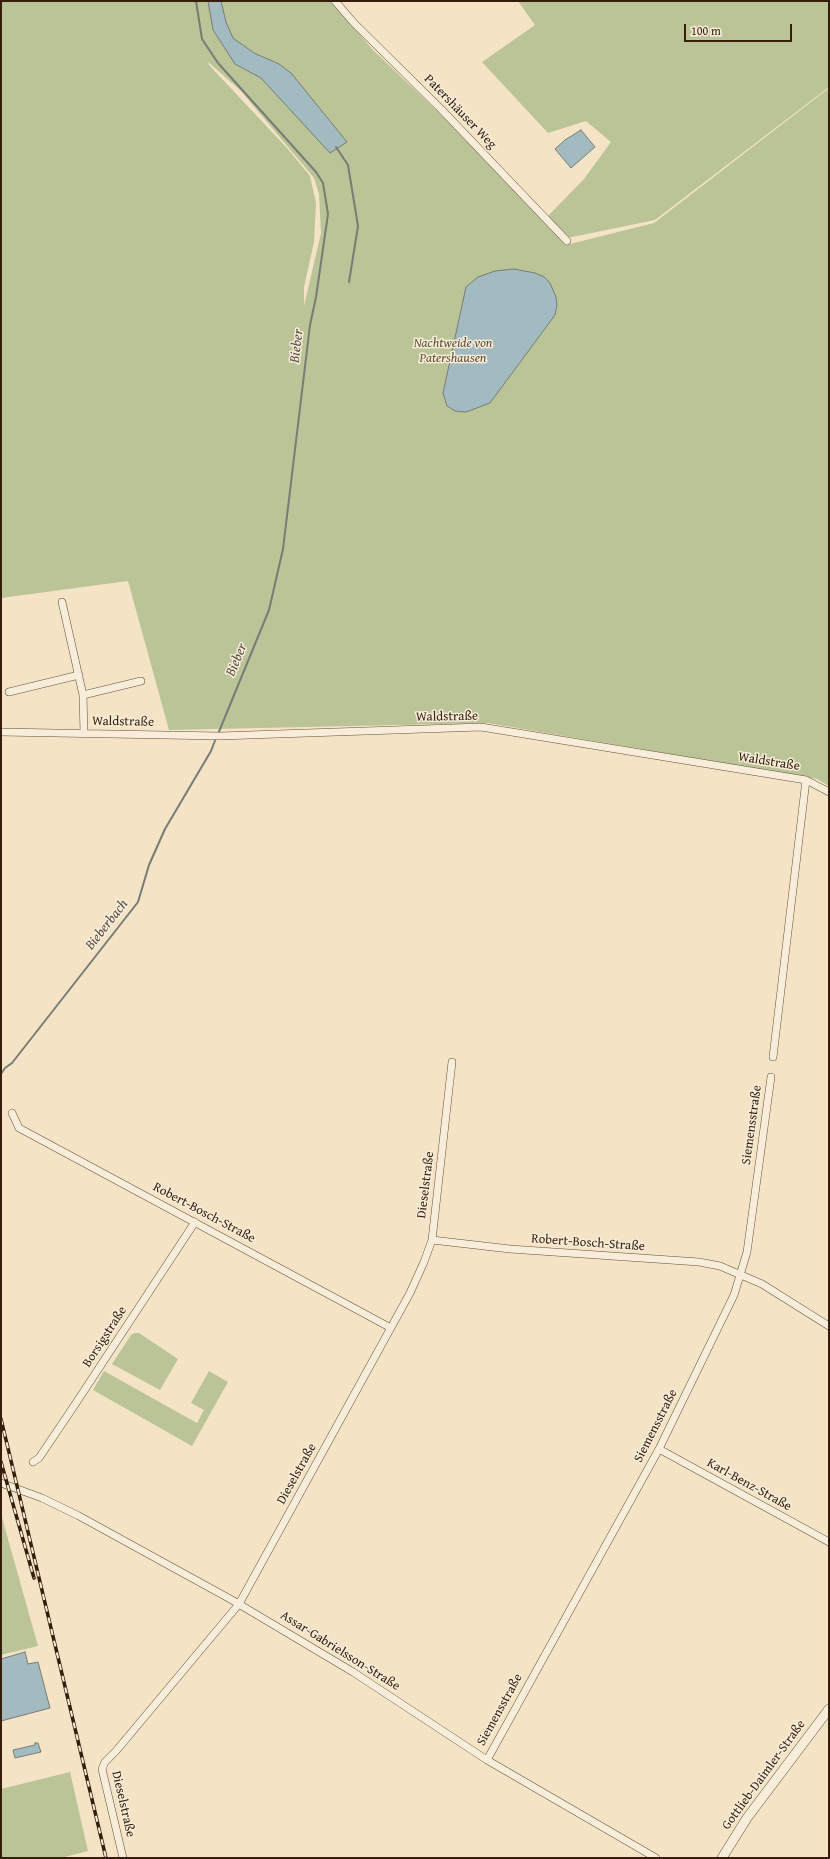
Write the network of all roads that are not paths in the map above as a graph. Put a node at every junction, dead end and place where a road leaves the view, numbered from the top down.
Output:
1 (335, 1) edge
2 (567, 241) dead end
3 (62, 602) dead end
4 (79, 675) junction
5 (141, 681) dead end
6 (8, 692) dead end
7 (84, 695) junction
8 (1, 732) edge
9 (84, 733) junction
10 (806, 780) junction
11 (829, 792) edge
12 (773, 1057) dead end
13 (452, 1062) dead end
14 (771, 1077) dead end
15 (12, 1113) dead end
16 (195, 1222) junction
17 (432, 1240) junction
18 (740, 1276) junction
19 (829, 1326) edge
20 (391, 1328) junction
21 (658, 1448) junction
22 (33, 1462) dead end
23 (1, 1483) edge
24 (829, 1542) edge
25 (239, 1604) junction
26 (829, 1709) edge
27 (487, 1760) junction
28 (123, 1858) edge
29 (656, 1858) edge
30 (722, 1858) edge

1 - 2 street, Patershäuser Weg
3 - 4 street, Waldstraße
4 - 6 street
4 - 7 street, Waldstraße
5 - 7 street
7 - 9 street, Waldstraße
8 - 9 street, Waldstraße
9 - 10 street, Waldstraße
10 - 11 street, Waldstraße
10 - 12 street, Waldstraße
13 - 17 street, Dieselstraße
14 - 18 street, Siemensstraße
15 - 16 street, Robert-Bosch-Straße
16 - 20 street, Robert-Bosch-Straße
16 - 22 street, Borsigstraße
17 - 18 street, Robert-Bosch-Straße
17 - 20 street, Dieselstraße
18 - 19 street, Robert-Bosch-Straße
18 - 21 street, Siemensstraße
20 - 25 street, Dieselstraße
21 - 24 street, Karl-Benz-Straße
21 - 27 street, Siemensstraße
23 - 25 street, Assar-Gabrielsson-Straße
25 - 27 street, Assar-Gabrielsson-Straße
25 - 28 street, Dieselstraße
26 - 30 street, Gottlieb-Daimler-Straße
27 - 29 street, Assar-Gabrielsson-Straße

